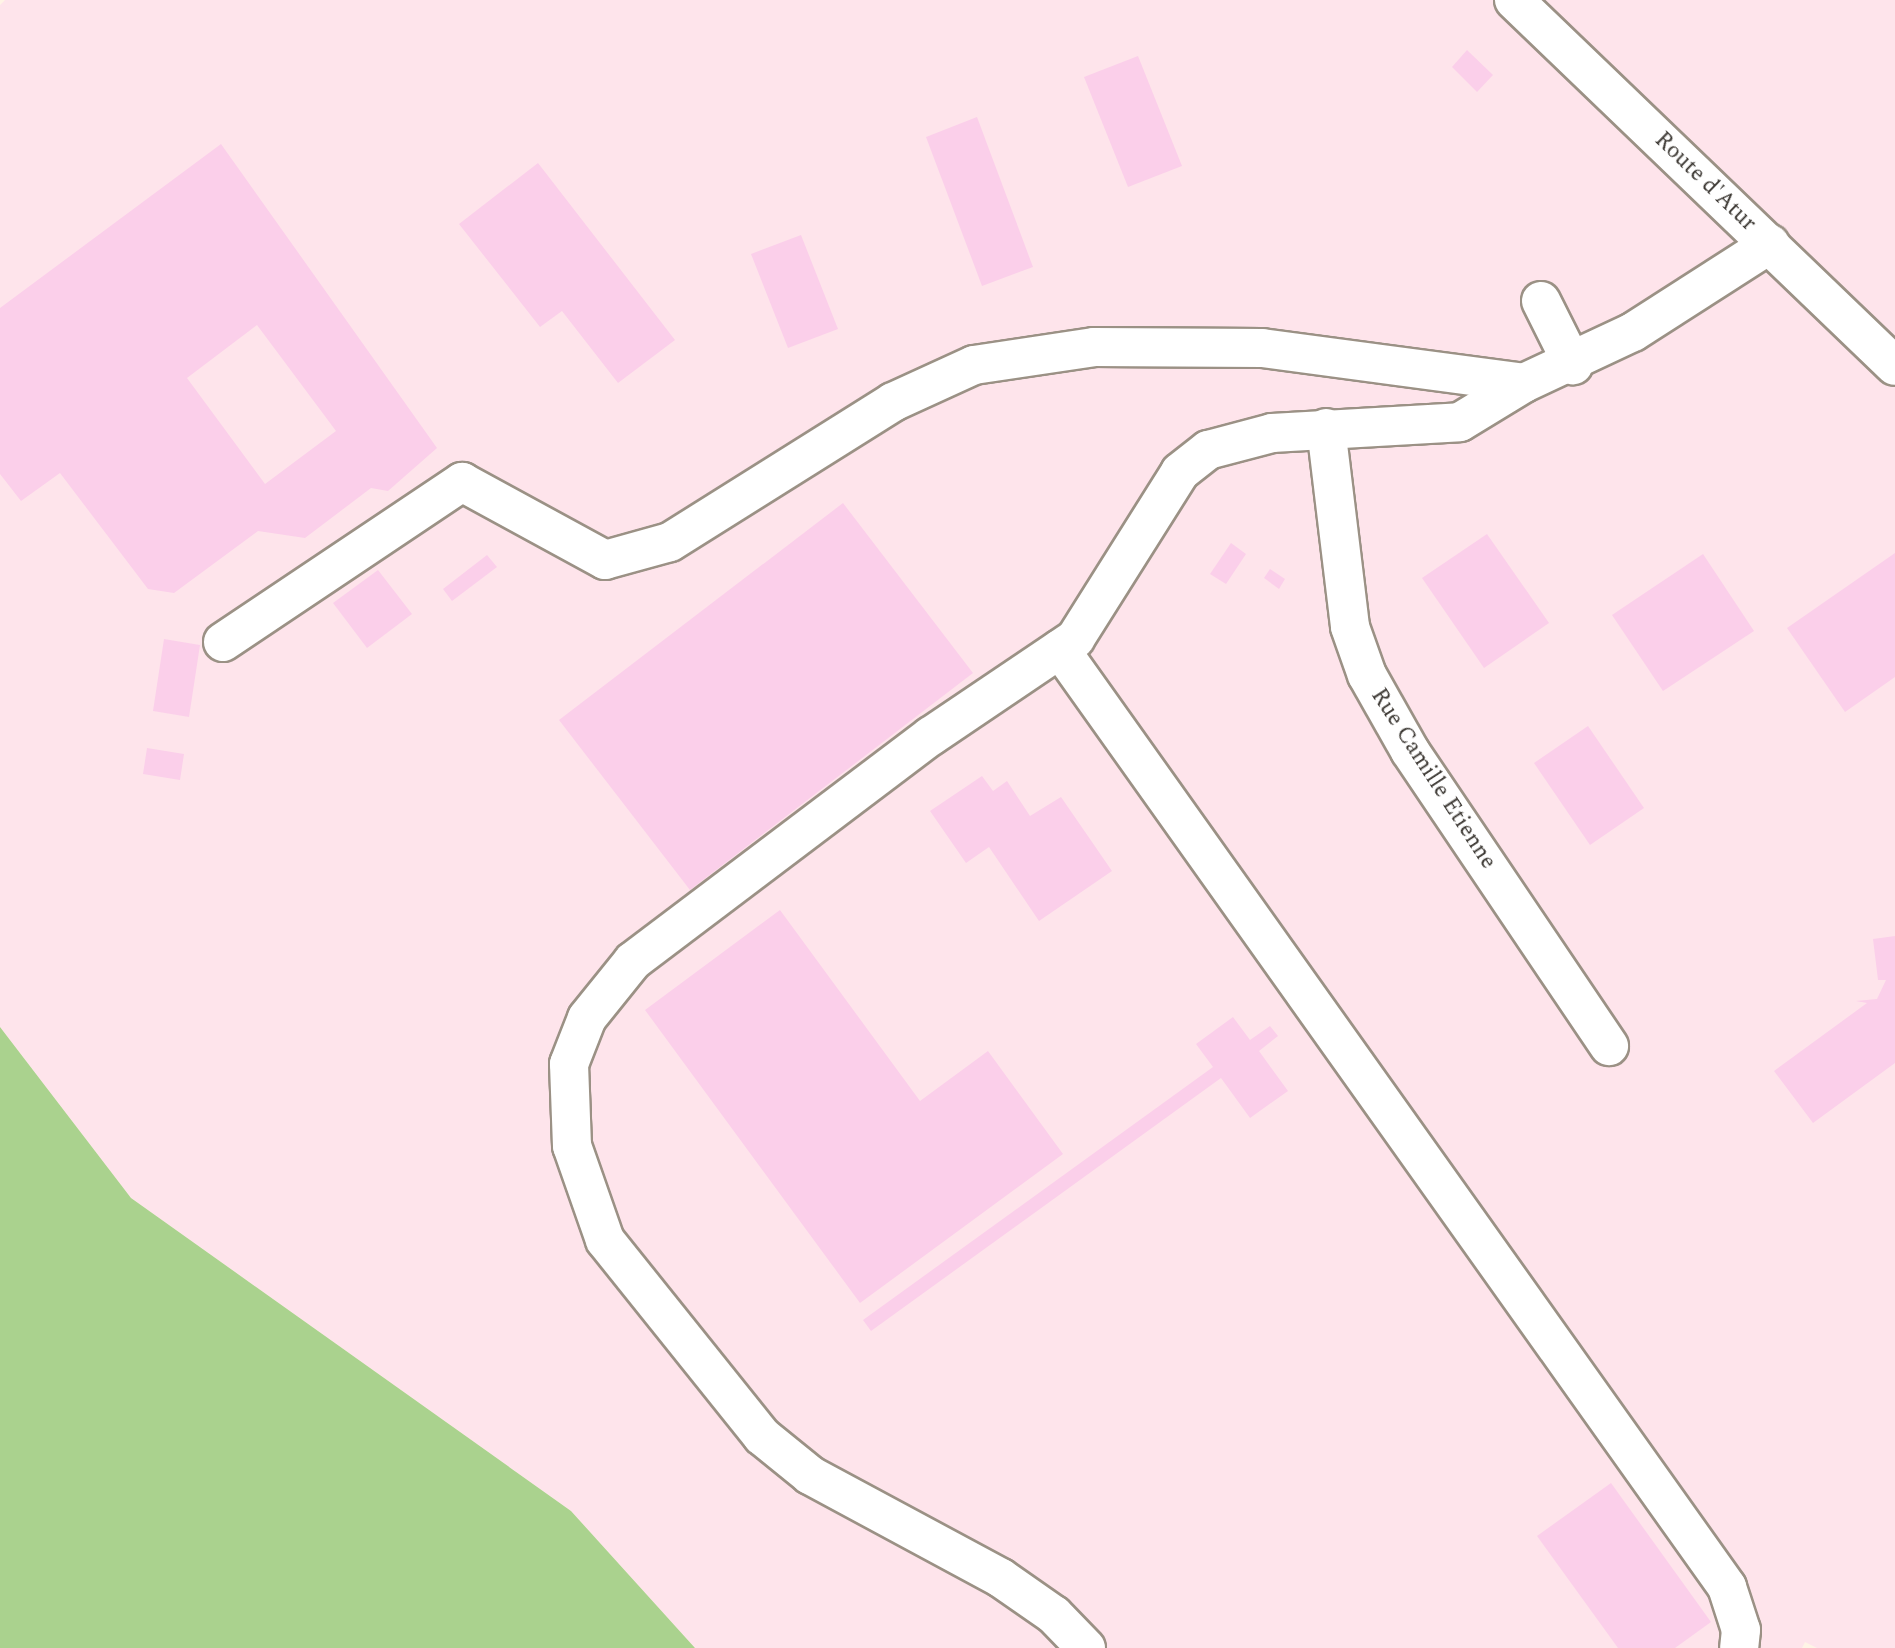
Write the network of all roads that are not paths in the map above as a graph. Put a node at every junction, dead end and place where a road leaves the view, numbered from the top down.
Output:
1 (1514, 0) edge
2 (1770, 244) junction
3 (1541, 301) dead end
4 (1573, 365) junction
5 (1895, 366) edge
6 (1524, 383) junction
7 (1326, 428) junction
8 (223, 642) dead end
9 (1060, 649) junction
10 (1609, 1046) dead end
11 (1086, 1648) edge
12 (1739, 1648) edge

1 - 2 street, Route d'Atur
2 - 4 street
2 - 5 street, Route d'Atur
3 - 4 street
4 - 6 street
6 - 7 street
6 - 8 street
7 - 9 street
7 - 10 street, Rue Camille Etienne
9 - 11 street
9 - 12 street

